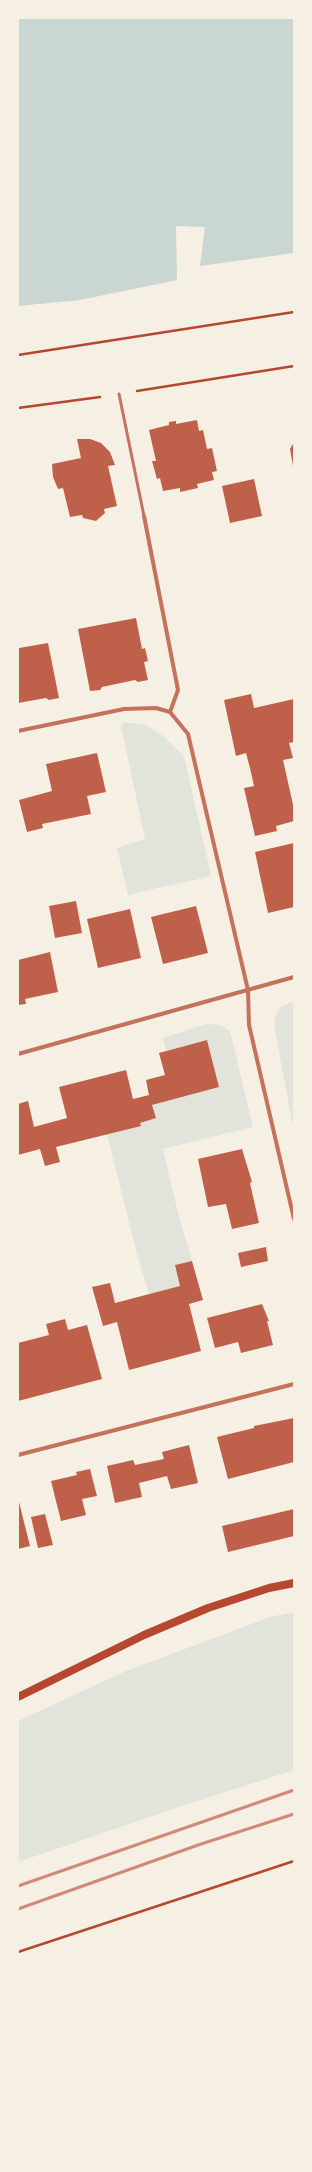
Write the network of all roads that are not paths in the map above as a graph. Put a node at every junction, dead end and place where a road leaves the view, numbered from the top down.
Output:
1 (119, 394) road end
2 (144, 516) joint
3 (170, 712) junction
4 (18, 731) edge
5 (294, 977) edge
6 (248, 990) junction
7 (18, 1054) edge
8 (294, 1219) edge
9 (294, 1384) edge
10 (18, 1455) edge
11 (294, 1583) edge
12 (18, 1697) edge

1 - 2 lane
2 - 3 street
3 - 4 street
3 - 6 street
5 - 6 street
6 - 7 street
6 - 8 street
9 - 10 street
11 - 12 main road

